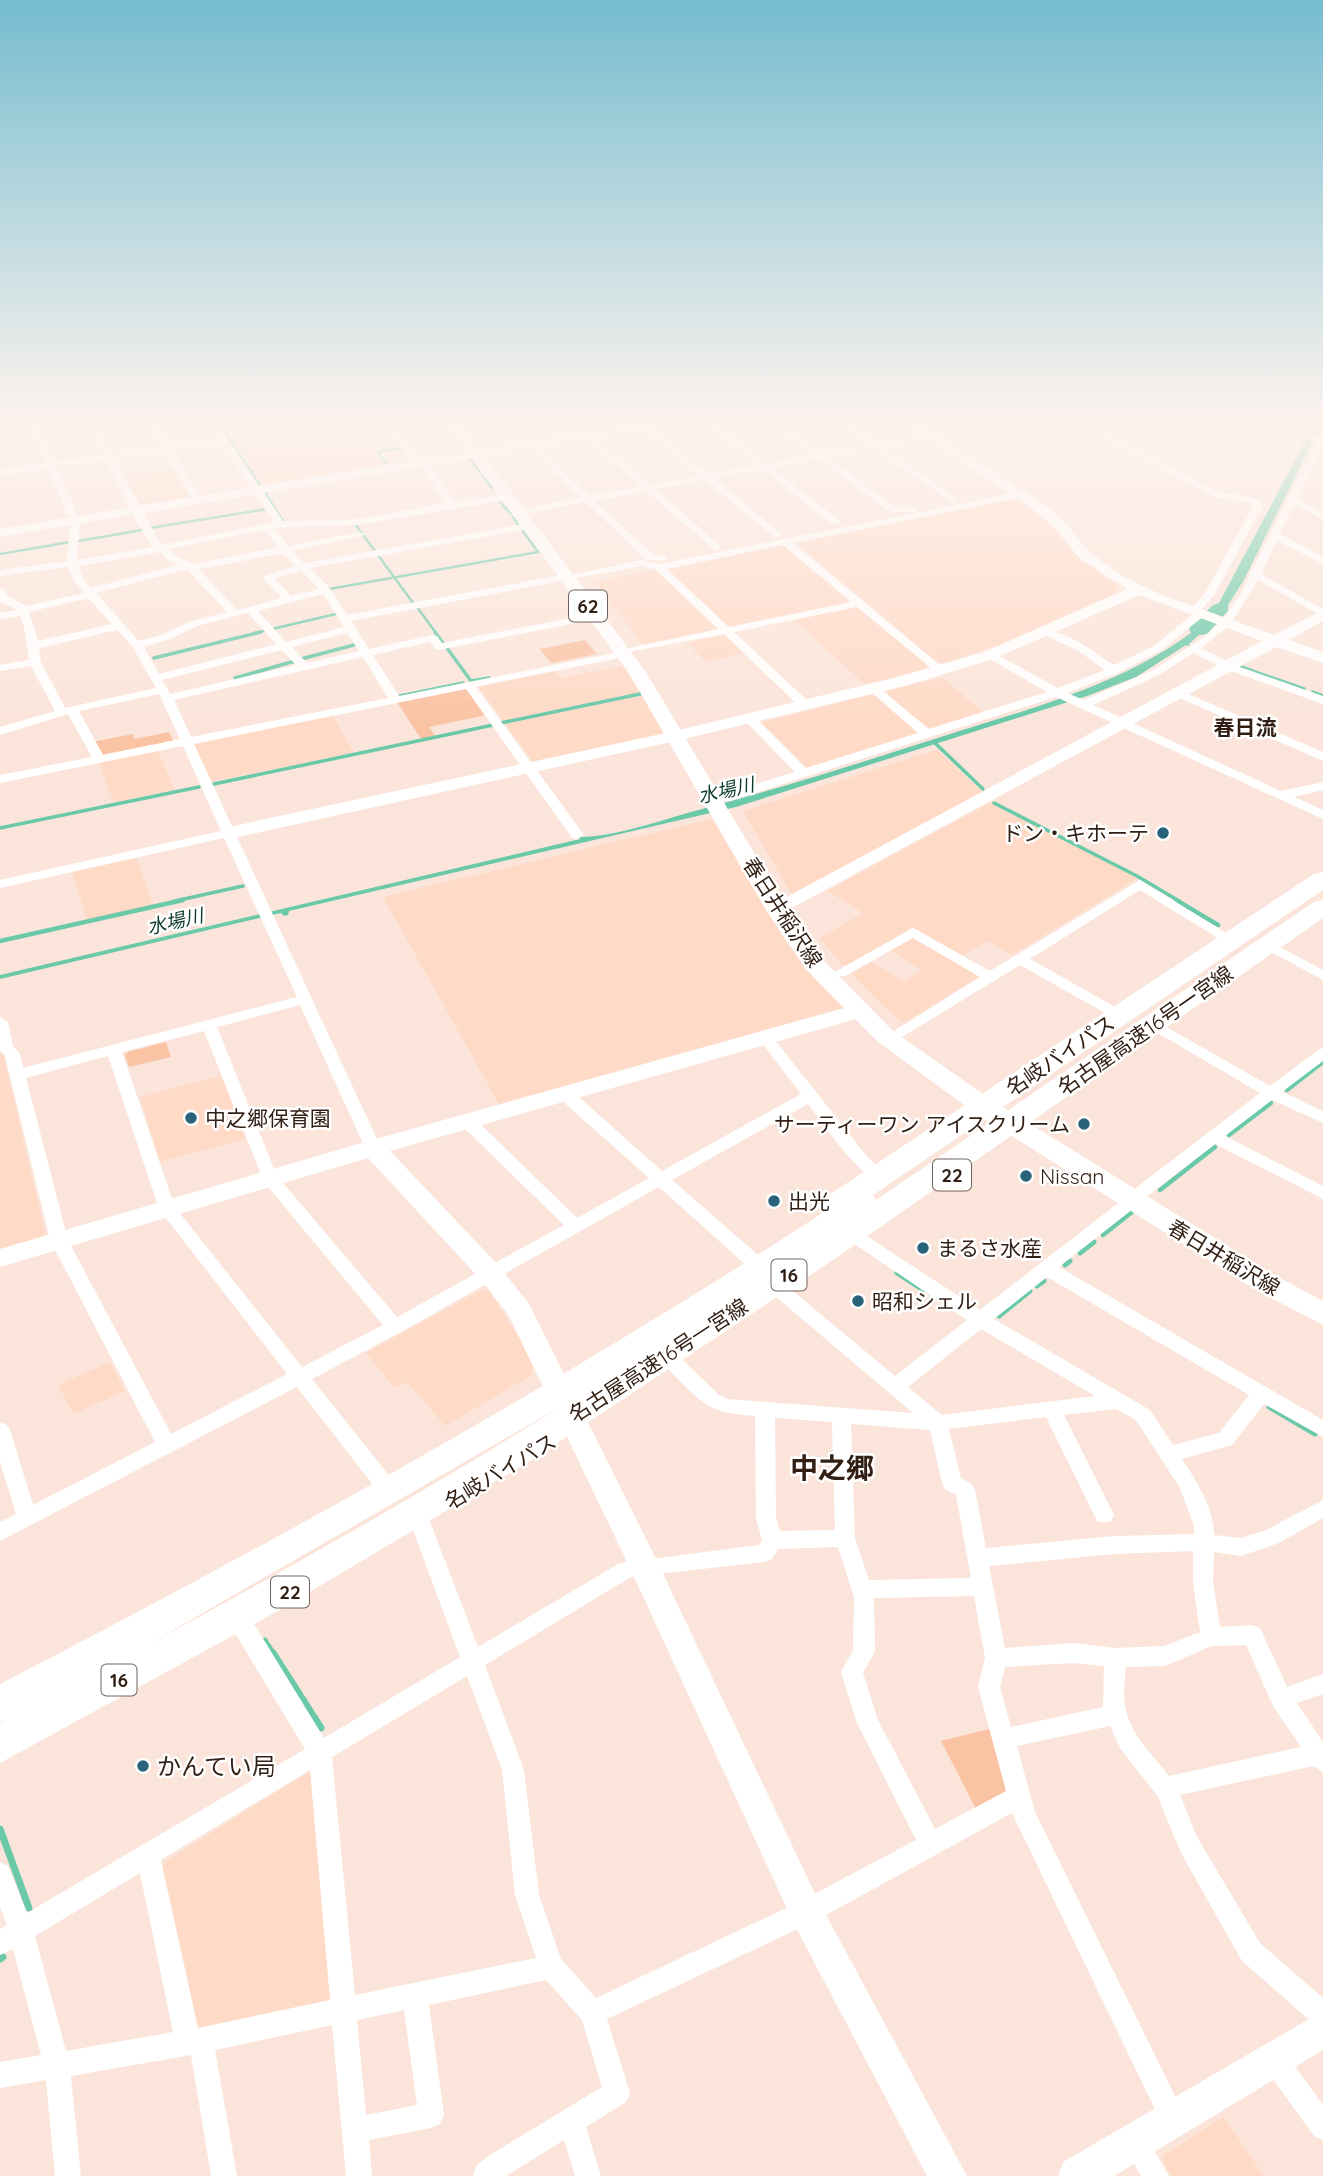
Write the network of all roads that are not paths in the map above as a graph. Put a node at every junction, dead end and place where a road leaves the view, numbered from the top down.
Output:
1 (75, 520) joint
2 (141, 520) edge
3 (277, 520) edge
4 (378, 520) edge
5 (522, 520) edge
6 (530, 520) edge
7 (610, 520) edge
8 (683, 520) edge
9 (757, 520) edge
10 (832, 520) edge
11 (886, 520) edge
12 (1054, 520) edge
13 (1250, 520) edge
14 (1282, 520) edge
15 (280, 524) junction
16 (268, 527) junction
17 (0, 532) edge
18 (360, 535) dead end
19 (1274, 535) junction
20 (220, 536) junction
21 (780, 539) junction
22 (715, 547) junction
23 (160, 548) junction
24 (284, 548) junction
25 (233, 558) junction
26 (1323, 561) edge
27 (72, 564) junction
28 (190, 566) junction
29 (303, 566) junction
30 (659, 567) junction
31 (0, 572) edge
32 (1254, 574) junction
33 (572, 576) junction
34 (1138, 590) junction
35 (324, 591) junction
36 (90, 593) junction
37 (1, 596) edge
38 (289, 600) junction
39 (859, 603) junction
40 (250, 609) junction
41 (24, 611) junction
42 (1198, 612) junction
43 (234, 613) junction
44 (1323, 614) edge
45 (596, 616) junction
46 (0, 617) edge
47 (1226, 622) junction
48 (346, 624) junction
49 (120, 626) junction
50 (727, 631) junction
51 (1046, 632) junction
52 (1276, 640) junction
53 (137, 645) junction
54 (284, 645) junction
55 (32, 646) junction
56 (1193, 649) junction
57 (629, 652) junction
58 (365, 653) junction
59 (990, 655) junction
60 (1323, 658) edge
61 (35, 662) junction
62 (1, 665) edge
63 (1230, 666) junction
64 (304, 667) junction
65 (941, 670) junction
66 (1114, 671) junction
67 (156, 678) junction
68 (469, 685) junction
69 (873, 688) junction
70 (165, 694) junction
71 (1060, 694) junction
72 (1179, 694) junction
73 (395, 699) junction
74 (1323, 700) edge
75 (1080, 704) junction
76 (805, 705) junction
77 (67, 711) junction
78 (750, 719) junction
79 (1125, 724) junction
80 (0, 731) edge
81 (681, 734) junction
82 (928, 735) junction
83 (187, 741) junction
84 (1319, 753) edge
85 (99, 759) junction
86 (528, 768) junction
87 (804, 774) junction
88 (0, 779) edge
89 (1323, 786) edge
90 (1279, 795) junction
91 (724, 805) junction
92 (1323, 815) edge
93 (229, 833) junction
94 (577, 835) dead end
95 (1323, 879) edge
96 (0, 884) edge
97 (1323, 886) edge
98 (788, 904) junction
99 (1323, 907) edge
100 (1323, 916) edge
101 (1231, 940) junction
102 (1276, 948) junction
103 (1019, 959) junction
104 (840, 973) junction
105 (1323, 976) edge
106 (991, 977) junction
107 (303, 1000) junction
108 (859, 1011) junction
109 (1119, 1015) junction
110 (0, 1022) edge
111 (209, 1025) junction
112 (1161, 1030) junction
113 (902, 1032) junction
114 (766, 1038) junction
115 (114, 1051) junction
116 (1323, 1053) edge
117 (18, 1076) junction
118 (1271, 1093) junction
119 (565, 1094) junction
120 (810, 1096) junction
121 (990, 1103) junction
122 (1323, 1118) edge
123 (468, 1122) junction
124 (1026, 1124) junction
125 (1214, 1136) junction
126 (373, 1148) junction
127 (882, 1176) junction
128 (270, 1178) junction
129 (658, 1179) junction
130 (1323, 1193) edge
131 (1137, 1196) junction
132 (166, 1209) junction
133 (575, 1226) junction
134 (859, 1239) junction
135 (59, 1240) junction
136 (0, 1258) edge
137 (752, 1260) junction
138 (1048, 1269) junction
139 (491, 1274) junction
140 (782, 1292) junction
141 (1323, 1296) edge
142 (1323, 1314) edge
143 (981, 1318) junction
144 (395, 1327) junction
145 (663, 1371) junction
146 (300, 1378) junction
147 (558, 1386) junction
148 (895, 1386) junction
149 (1261, 1393) junction
150 (1118, 1401) junction
151 (765, 1410) junction
152 (1052, 1411) junction
153 (841, 1417) junction
154 (938, 1423) junction
155 (576, 1426) junction
156 (1323, 1429) edge
157 (0, 1430) edge
158 (167, 1446) junction
159 (1170, 1454) junction
160 (384, 1483) junction
161 (1322, 1511) edge
162 (1104, 1515) dead end
163 (27, 1518) junction
164 (419, 1519) junction
165 (0, 1532) edge
166 (845, 1538) junction
167 (772, 1540) junction
168 (1204, 1542) junction
169 (977, 1558) junction
170 (644, 1566) junction
171 (982, 1587) junction
172 (862, 1589) junction
173 (240, 1621) junction
174 (1211, 1637) junction
175 (996, 1658) junction
176 (1115, 1658) junction
177 (156, 1660) junction
178 (473, 1661) junction
179 (1323, 1684) edge
180 (0, 1695) edge
181 (1281, 1699) junction
182 (0, 1704) edge
183 (1117, 1714) junction
184 (0, 1727) edge
185 (1003, 1739) junction
186 (0, 1744) edge
187 (0, 1751) edge
188 (320, 1752) junction
189 (1321, 1757) edge
190 (1164, 1788) junction
191 (1020, 1796) junction
192 (930, 1844) junction
193 (148, 1855) junction
194 (0, 1874) edge
195 (806, 1912) junction
196 (10, 1937) edge
197 (551, 1967) junction
198 (415, 1996) junction
199 (344, 2010) junction
200 (592, 2013) junction
201 (1323, 2015) edge
202 (1323, 2029) edge
203 (195, 2041) junction
204 (1274, 2059) junction
205 (57, 2064) junction
206 (0, 2075) edge
207 (1173, 2119) junction
208 (571, 2120) junction
209 (1323, 2127) edge
210 (355, 2130) junction
211 (1135, 2142) junction
212 (68, 2176) edge
213 (224, 2176) edge
214 (359, 2176) edge
215 (486, 2176) edge
216 (588, 2176) edge
217 (948, 2176) edge
218 (1077, 2176) edge
219 (1156, 2176) edge

1 - 17 street
1 - 27 street
2 - 23 street
3 - 15 street
4 - 15 street
5 - 29 street
6 - 33 main road, 春日井稲沢線 / 62
7 - 22 street
8 - 22 street
9 - 21 street
10 - 21 street
11 - 21 street
12 - 34 street
13 - 42 street
14 - 19 street
15 - 16 street
16 - 20 street
16 - 24 street
18 - 24 street
19 - 26 street
19 - 32 street
20 - 23 street
20 - 25 street
21 - 22 street
21 - 30 street
21 - 39 street
23 - 27 street
23 - 28 street
24 - 25 street
24 - 29 street
25 - 28 street
27 - 31 street
27 - 36 street
28 - 36 street
28 - 43 street
29 - 35 street
29 - 38 street
30 - 33 street
30 - 50 street
32 - 44 street
32 - 47 street
33 - 45 main road, 春日井稲沢線 / 62
33 - 48 street
33 - 57 main road, 春日井稲沢線 / 62
34 - 42 street
34 - 51 street
35 - 38 street
35 - 48 street
36 - 41 street
36 - 49 street
37 - 41 street
38 - 40 street
39 - 50 street
39 - 65 street
40 - 43 street
40 - 54 street
41 - 46 street
41 - 55 street
42 - 47 street
42 - 66 street
43 - 53 street
44 - 52 street
45 - 57 main road, 春日井稲沢線 / 62
45 - 58 street
47 - 52 street
47 - 56 street
48 - 54 street
48 - 58 street
49 - 53 street
49 - 55 street
50 - 57 street
50 - 76 street
51 - 59 street
51 - 66 street
52 - 60 street
52 - 63 street
53 - 67 street
54 - 64 street
54 - 67 street
55 - 61 street
56 - 63 street
56 - 75 street
57 - 68 street
57 - 81 main road, 春日井稲沢線 / 62
58 - 64 street
58 - 73 street
59 - 65 street
59 - 71 street
61 - 62 street
61 - 77 street
63 - 72 street
63 - 74 street
64 - 70 street
65 - 69 street
66 - 71 street
67 - 70 street
68 - 73 street
68 - 86 street
69 - 76 street
69 - 82 street
70 - 77 street
70 - 83 street
71 - 75 street
71 - 82 street
72 - 79 street
72 - 84 street
73 - 83 street
75 - 79 street
76 - 78 street
77 - 80 street
77 - 85 street
78 - 81 street
78 - 87 street
79 - 90 street
79 - 98 street
81 - 86 street
81 - 91 main road, 春日井稲沢線 / 62
82 - 87 street
83 - 85 street
83 - 93 street
85 - 88 street
86 - 93 street
86 - 94 street
87 - 91 street
89 - 90 street
90 - 92 street
91 - 98 main road, 春日井稲沢線 / 62
91 - 108 main road, 春日井稲沢線 / 62
93 - 96 street
93 - 107 street
95 - 101 highway, 名岐バイパス / 22
97 - 182 highway, 名古屋高速16号一宮線 / 16
98 - 104 main road, 春日井稲沢線 / 62
99 - 177 highway, 名古屋高速16号一宮線 / 16
100 - 102 highway, 名岐バイパス / 22
101 - 103 street
101 - 109 highway, 名岐バイパス / 22
102 - 105 street
102 - 112 highway, 名岐バイパス / 22
103 - 106 street
103 - 109 street
104 - 106 street
104 - 113 main road, 春日井稲沢線 / 62
106 - 113 street
107 - 111 street
107 - 126 street
108 - 114 street
108 - 121 main road, 春日井稲沢線 / 62
109 - 121 highway, 名岐バイパス / 22
110 - 117 street
111 - 115 street
111 - 128 street
112 - 118 street
112 - 124 highway, 名岐バイパス / 22
113 - 121 main road, 春日井稲沢線 / 62
114 - 119 street
114 - 120 street
115 - 117 street
115 - 132 street
116 - 118 street
117 - 135 street
118 - 122 street
118 - 125 street
119 - 123 street
119 - 129 street
120 - 127 street
120 - 129 street
121 - 124 main road, 春日井稲沢線 / 62
121 - 127 highway, 名岐バイパス / 22
123 - 126 street
123 - 133 street
124 - 131 main road, 春日井稲沢線 / 62
124 - 134 highway, 名岐バイパス / 22
125 - 130 street
125 - 131 street
126 - 128 street
126 - 139 street
127 - 137 highway, 名岐バイパス / 22
128 - 132 street
128 - 144 street
129 - 133 street
129 - 137 street
131 - 138 street
131 - 141 main road, 春日井稲沢線 / 62
131 - 142 main road, 春日井稲沢線 / 62
132 - 135 street
132 - 146 street
133 - 139 street
134 - 140 highway, 名岐バイパス / 22
134 - 143 street
135 - 136 street
135 - 158 street
137 - 147 highway, 名岐バイパス / 22
138 - 143 street
138 - 149 street
139 - 144 street
139 - 147 street
140 - 145 highway, 名岐バイパス / 22
140 - 148 street
143 - 148 street
143 - 150 street
144 - 146 street
145 - 147 highway
145 - 151 street
145 - 155 highway, 名岐バイパス / 22
146 - 158 street
146 - 160 street
147 - 155 street
147 - 160 highway, 名岐バイパス / 22
148 - 154 street
149 - 156 street
149 - 159 street
150 - 152 street
150 - 159 street
151 - 153 street
151 - 167 street
152 - 154 street
152 - 162 street
153 - 154 street
153 - 166 street
154 - 169 street
155 - 160 highway
155 - 164 highway, 名岐バイパス / 22
155 - 170 street
157 - 163 street
158 - 163 street
159 - 168 street
160 - 180 highway, 名岐バイパス / 22
161 - 168 street
163 - 165 street
164 - 173 highway, 名岐バイパス / 22
164 - 178 street
166 - 167 street
166 - 172 street
167 - 170 street
168 - 169 street
168 - 174 street
169 - 171 street
170 - 178 street
170 - 195 street
171 - 172 street
171 - 175 street
172 - 192 street
173 - 187 highway, 名岐バイパス / 22
173 - 188 street
174 - 176 street
174 - 181 street
175 - 176 street
175 - 185 street
176 - 183 street
177 - 184 highway
177 - 186 highway, 名古屋高速16号一宮線 / 16
178 - 188 street
178 - 197 street
179 - 181 street
181 - 189 street
183 - 185 street
183 - 190 street
185 - 191 street
188 - 193 street
188 - 199 street
189 - 190 street
190 - 201 street
191 - 192 street
191 - 207 street
192 - 195 street
193 - 196 street
193 - 203 street
194 - 196 street
195 - 200 street
195 - 217 street
196 - 205 street
197 - 198 street
197 - 200 street
198 - 199 street
198 - 210 street
199 - 203 street
199 - 210 street
200 - 208 street
202 - 204 street
203 - 205 street
203 - 213 street
204 - 207 street
204 - 209 street
205 - 206 street
205 - 212 street
207 - 211 street
208 - 215 street
208 - 216 street
210 - 214 street
211 - 218 street
211 - 219 street

